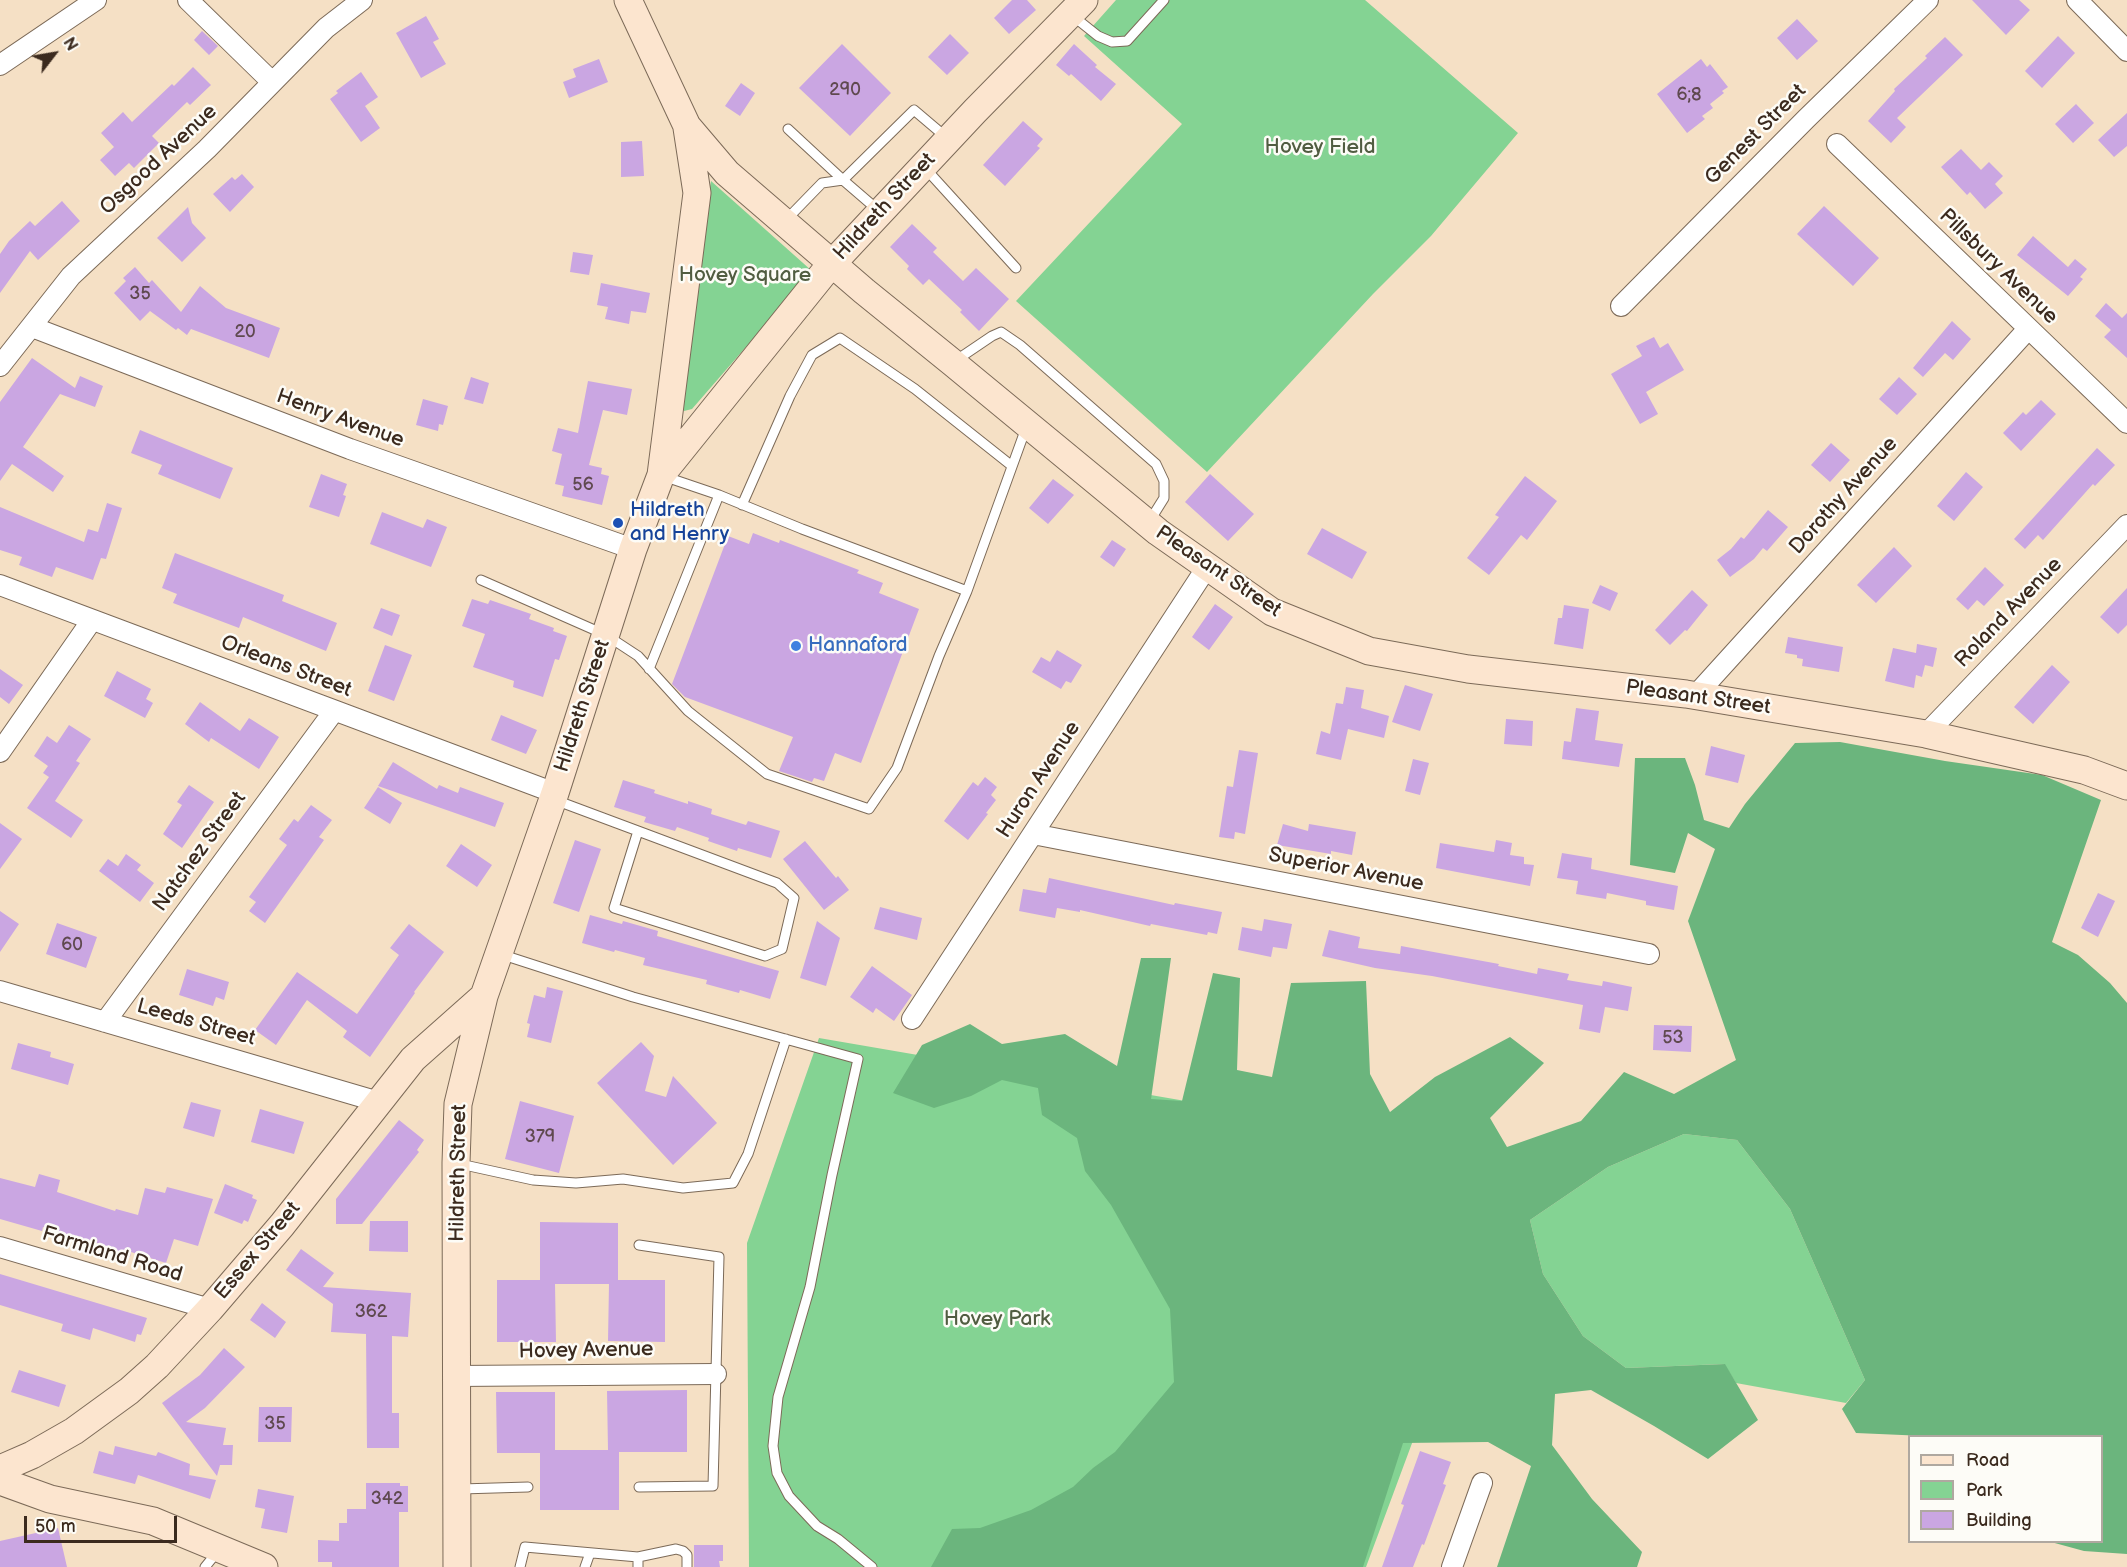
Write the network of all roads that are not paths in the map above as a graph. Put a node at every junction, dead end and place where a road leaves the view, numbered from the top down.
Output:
1 (96, 0) edge
2 (188, 0) edge
3 (362, 0) edge
4 (628, 0) edge
5 (1164, 0) edge
6 (1928, 0) edge
7 (2077, 0) edge
8 (1077, 7) edge
9 (2127, 51) edge
10 (0, 65) edge
11 (272, 82) junction
12 (687, 126) junction
13 (788, 129) dead end
14 (948, 139) junction
15 (1837, 144) dead end
16 (923, 166) junction
17 (843, 180) junction
18 (880, 212) junction
19 (784, 222) junction
20 (832, 264) junction
21 (1016, 268) dead end
22 (1622, 306) dead end
23 (32, 327) junction
24 (2028, 329) junction
25 (953, 363) junction
26 (0, 366) edge
27 (2127, 423) edge
28 (1027, 425) junction
29 (1012, 466) junction
30 (661, 475) junction
31 (719, 495) junction
32 (742, 505) junction
33 (1148, 524) junction
34 (2127, 525) edge
35 (633, 549) junction
36 (1207, 567) junction
37 (481, 580) dead end
38 (0, 585) edge
39 (967, 591) junction
40 (92, 620) junction
41 (606, 635) junction
42 (649, 669) junction
43 (1696, 695) junction
44 (334, 711) junction
45 (1926, 734) junction
46 (0, 752) edge
47 (2127, 786) edge
48 (554, 796) junction
49 (638, 831) junction
50 (1033, 834) junction
51 (500, 954) junction
52 (1649, 954) dead end
53 (0, 991) edge
54 (484, 996) junction
55 (912, 1019) dead end
56 (105, 1022) junction
57 (786, 1040) junction
58 (379, 1102) junction
59 (456, 1163) junction
60 (639, 1245) dead end
61 (0, 1247) edge
62 (210, 1309) junction
63 (716, 1374) junction
64 (456, 1376) junction
65 (0, 1469) edge
66 (0, 1481) edge
67 (1482, 1483) dead end
68 (528, 1487) dead end
69 (639, 1487) dead end
70 (458, 1489) junction
71 (590, 1552) junction
72 (212, 1558) edge
73 (638, 1562) edge
74 (264, 1567) edge
75 (457, 1567) edge
76 (520, 1567) edge
77 (585, 1567) edge
78 (687, 1567) edge
79 (872, 1567) edge
80 (1452, 1567) edge

1 - 10 street
2 - 11 street
3 - 11 street, Osgood Avenue
4 - 12 street, Pleasant Street
5 - 8 lane
6 - 22 street, Genest Street
7 - 9 street
8 - 14 street, Hildreth Street
11 - 23 street, Osgood Avenue
12 - 19 street, Pleasant Street
12 - 30 street
13 - 17 lane
14 - 16 street, Hildreth Street
14 - 17 lane
15 - 24 street, Pillsbury Avenue
16 - 18 street, Hildreth Street
16 - 21 lane
17 - 18 lane
17 - 19 lane
18 - 20 street, Hildreth Street
19 - 20 street, Pleasant Street
20 - 25 street, Pleasant Street
20 - 30 street, Hildreth Street
23 - 26 street, Osgood Avenue
23 - 35 street, Henry Avenue
24 - 27 street, Pillsbury Avenue
24 - 43 street, Dorothy Avenue
25 - 28 street, Pleasant Street
25 - 33 lane
28 - 29 lane
28 - 33 street, Pleasant Street
29 - 32 lane
29 - 39 lane
30 - 31 lane
30 - 35 street, Hildreth Street
31 - 32 lane
31 - 42 lane
32 - 39 lane
33 - 36 street, Pleasant Street
34 - 45 street, Roland Avenue
35 - 41 street, Hildreth Street
36 - 43 street, Pleasant Street
36 - 50 street, Huron Avenue
37 - 41 lane
38 - 40 street, Orleans Street
39 - 42 lane
40 - 44 street, Orleans Street
40 - 46 street
41 - 42 lane
41 - 48 street, Hildreth Street
43 - 45 street, Pleasant Street
44 - 48 street, Orleans Street
44 - 56 street, Natchez Street
45 - 47 street, Pleasant Street
48 - 49 lane
48 - 51 street, Hildreth Street
49 - 49 lane
50 - 52 street, Superior Avenue
50 - 55 street, Huron Avenue
51 - 54 street, Hildreth Street
51 - 57 lane
53 - 56 street, Leeds Street
54 - 58 street, Essex Street
54 - 59 street, Hildreth Street
56 - 58 street, Leeds Street
57 - 59 lane
57 - 79 lane
58 - 62 street, Essex Street
59 - 64 street, Hildreth Street
60 - 63 lane
61 - 62 street, Farmland Road
62 - 65 street, Essex Street
63 - 64 street, Hovey Avenue
63 - 69 lane
64 - 70 street, Hildreth Street
66 - 72 street
67 - 80 street
68 - 70 lane
70 - 75 street, Hildreth Street
71 - 73 lane
71 - 76 lane
71 - 77 lane
72 - 74 street
73 - 78 lane

